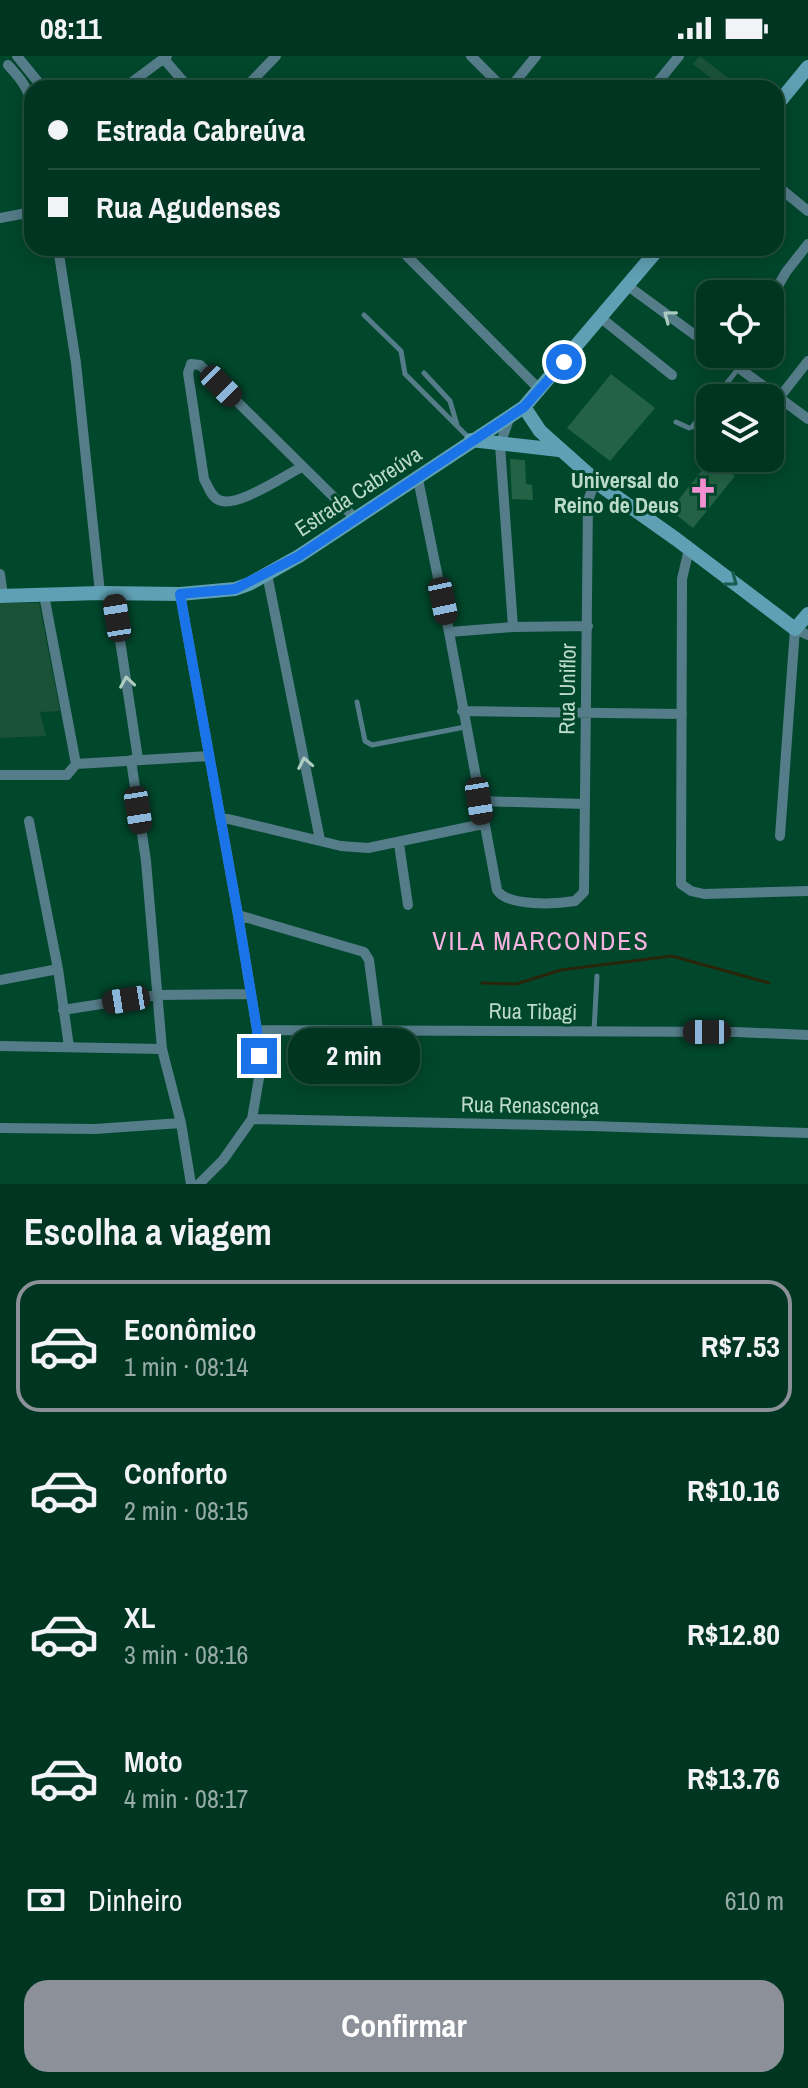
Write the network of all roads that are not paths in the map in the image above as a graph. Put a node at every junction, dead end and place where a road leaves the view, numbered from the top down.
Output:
1 (276, 56) edge
2 (471, 56) edge
3 (536, 56) edge
4 (679, 56) edge
5 (21, 57) edge
6 (165, 57) edge
7 (4, 67) edge
8 (808, 67) edge
9 (37, 80) edge
10 (135, 80) edge
11 (183, 80) edge
12 (253, 80) edge
13 (495, 80) edge
14 (516, 80) edge
15 (660, 80) edge
16 (24, 85) edge
17 (784, 96) edge
18 (784, 192) edge
19 (808, 211) edge
20 (24, 214) edge
21 (0, 218) edge
22 (808, 244) edge
23 (59, 256) edge
24 (407, 256) edge
25 (652, 256) edge
26 (781, 280) edge
27 (628, 286) junction
28 (364, 315) dead end
29 (601, 318) junction
30 (696, 336) edge
31 (808, 361) edge
32 (739, 368) joint
33 (424, 373) dead end
34 (672, 375) dead end
35 (726, 384) edge
36 (760, 384) edge
37 (540, 390) junction
38 (784, 392) edge
39 (784, 402) edge
40 (524, 407) junction
41 (510, 416) junction
42 (808, 419) edge
43 (676, 422) dead end
44 (696, 422) edge
45 (457, 425) junction
46 (471, 440) junction
47 (500, 445) junction
48 (559, 450) junction
49 (302, 467) junction
50 (418, 479) junction
51 (595, 481) junction
52 (356, 519) junction
53 (689, 549) junction
54 (0, 574) edge
55 (267, 574) junction
56 (106, 593) junction
57 (180, 594) junction
58 (44, 595) junction
59 (1, 596) edge
60 (808, 614) edge
61 (588, 626) junction
62 (513, 627) junction
63 (449, 632) junction
64 (801, 632) edge
65 (357, 702) dead end
66 (462, 711) junction
67 (587, 714) junction
68 (682, 714) junction
69 (465, 727) junction
70 (209, 756) junction
71 (134, 759) junction
72 (76, 764) junction
73 (0, 775) edge
74 (479, 801) junction
75 (585, 804) junction
76 (220, 817) junction
77 (29, 821) dead end
78 (483, 824) junction
79 (780, 836) dead end
80 (320, 840) junction
81 (399, 844) junction
82 (808, 891) edge
83 (408, 905) dead end
84 (238, 915) junction
85 (58, 969) junction
86 (597, 976) dead end
87 (0, 980) edge
88 (250, 994) junction
89 (158, 995) junction
90 (63, 1010) junction
91 (378, 1029) junction
92 (257, 1030) junction
93 (594, 1032) junction
94 (808, 1035) edge
95 (0, 1046) edge
96 (69, 1047) junction
97 (162, 1049) junction
98 (252, 1119) junction
99 (181, 1123) junction
100 (0, 1128) edge
101 (808, 1133) edge
102 (191, 1184) edge
103 (199, 1184) edge

1 - 12 street
2 - 13 street
3 - 14 street
4 - 15 street
5 - 7 street
5 - 9 street
6 - 10 street
6 - 11 street
7 - 16 street
8 - 17 main road
18 - 19 street
20 - 21 street
22 - 26 street
23 - 56 street
24 - 37 street
25 - 27 main road, Estrada Cabreúva
27 - 29 main road, Estrada Cabreúva
30 -> 27 street
28 - 45 lane
29 - 34 street
29 - 37 main road, Estrada Cabreúva
31 - 38 street
32 - 35 lane
32 - 36 street
33 - 45 lane
37 - 40 main road, Estrada Cabreúva
39 - 42 street
40 - 41 main road, Estrada Cabreúva
40 - 48 main road
41 - 46 main road, Estrada Cabreúva
41 - 47 street
43 - 44 lane
45 - 46 lane
46 - 47 main road
46 - 50 main road, Estrada Cabreúva
47 - 48 main road
47 - 62 street
48 - 51 main road
49 - 49 street
49 - 52 street
50 - 52 main road, Estrada Cabreúva
50 - 63 street
51 - 53 main road
51 - 61 street, Rua Uniflor
52 - 55 main road, Estrada Cabreúva
53 -> 64 main road
53 - 68 street
54 - 59 street
55 - 57 main road, Estrada Cabreúva
80 -> 55 street
56 - 57 main road, Estrada Cabreúva
56 - 58 main road, Estrada Cabreúva
71 -> 56 street
57 - 70 street
58 - 59 main road, Estrada Cabreúva
58 - 72 street
60 - 64 main road
61 - 62 street
61 - 67 street, Rua Uniflor
62 - 63 street
63 - 66 street
64 - 79 street
65 - 69 lane
66 - 67 street
66 - 69 street
67 - 68 street
67 - 75 street, Rua Uniflor
68 - 82 street
69 - 74 street
70 - 71 street
70 - 76 street
71 - 72 street
71 - 89 street
72 - 73 street
74 - 75 street
74 - 78 street
75 - 78 street, Rua Uniflor
76 - 80 street
76 - 84 street
77 - 85 street
78 - 81 street
80 - 81 street
81 - 83 street
84 - 88 street
84 - 91 street
85 - 87 street
85 - 90 street
86 - 93 lane
88 - 89 street
88 - 92 street
89 - 90 street
89 - 97 street
90 - 96 street
91 - 92 street, Rua Tibagi
91 - 93 street, Rua Tibagi
92 - 98 street
93 - 94 street, Rua Tibagi
95 - 96 street
96 - 97 street
97 - 99 street
98 - 101 street, Rua Renascença
98 - 103 street
99 - 100 street
99 - 102 street

